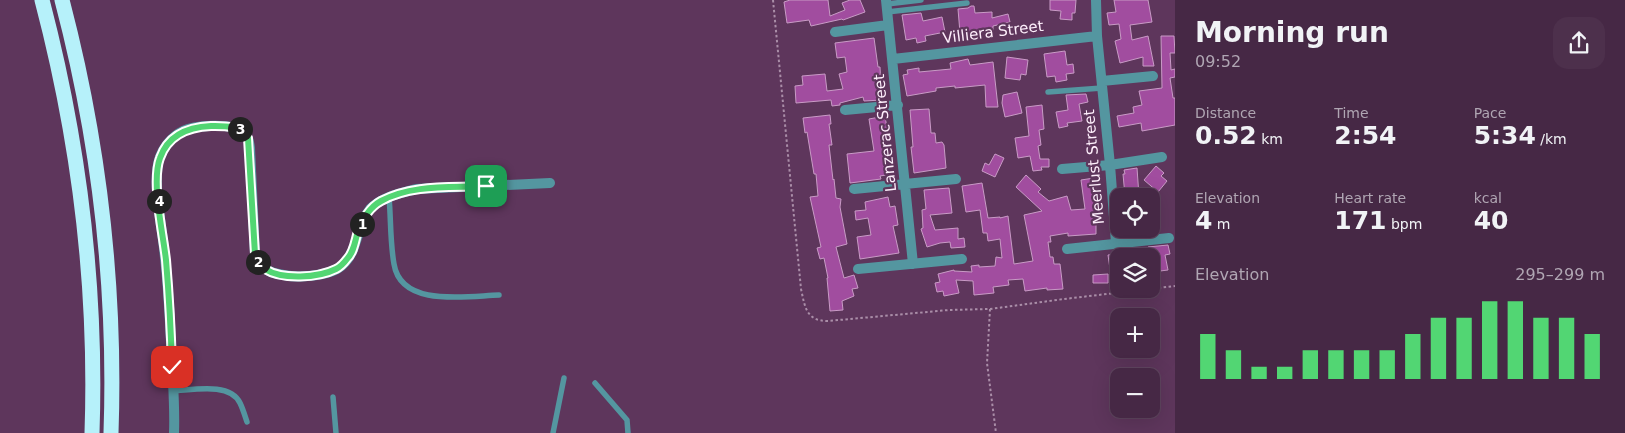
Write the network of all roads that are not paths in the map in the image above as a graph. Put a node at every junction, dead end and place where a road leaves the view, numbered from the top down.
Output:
1 (42, 0) edge
2 (62, 0) edge
3 (922, 0) edge
4 (1096, 0) edge
5 (967, 3) dead end
6 (887, 5) edge
7 (888, 25) junction
8 (835, 32) dead end
9 (1097, 36) junction
10 (893, 59) junction
11 (1153, 76) dead end
12 (1102, 85) junction
13 (1048, 92) dead end
14 (898, 105) junction
15 (845, 110) dead end
16 (1162, 157) dead end
17 (1110, 164) junction
18 (1062, 169) dead end
19 (956, 179) dead end
20 (550, 184) dead end
21 (905, 184) junction
22 (854, 189) dead end
23 (389, 197) junction
24 (1169, 238) dead end
25 (1116, 243) junction
26 (1067, 249) dead end
27 (962, 259) dead end
28 (913, 264) junction
29 (858, 269) dead end
30 (499, 296) dead end
31 (564, 378) dead end
32 (596, 383) dead end
33 (173, 391) junction
34 (333, 397) dead end
35 (246, 422) dead end
36 (92, 433) edge
37 (111, 433) edge
38 (174, 433) edge
39 (336, 433) edge
40 (553, 433) edge
41 (628, 433) edge

1 - 36 highway
2 - 37 highway
3 - 6 lane
4 - 9 street, Meerlust Street
5 - 6 lane
6 - 7 street, Lanzerac Street
7 - 8 street
7 - 10 street, Lanzerac Street
9 - 10 street, Villiera Street
9 - 12 street, Meerlust Street
10 - 14 street, Lanzerac Street
11 - 12 street
12 - 13 lane, Meerlust Street
12 - 17 street, Meerlust Street
14 - 15 street
14 - 21 street, Lanzerac Street
16 - 17 street
17 - 18 street
17 - 25 street, Meerlust Street
19 - 21 street
20 - 23 street
21 - 22 street
21 - 28 street, Lanzerac Street
23 - 30 lane
23 - 33 street
24 - 25 street
25 - 26 street
27 - 28 street
28 - 29 street
31 - 40 lane
32 - 41 lane
33 - 35 lane
33 - 38 street
34 - 39 lane

